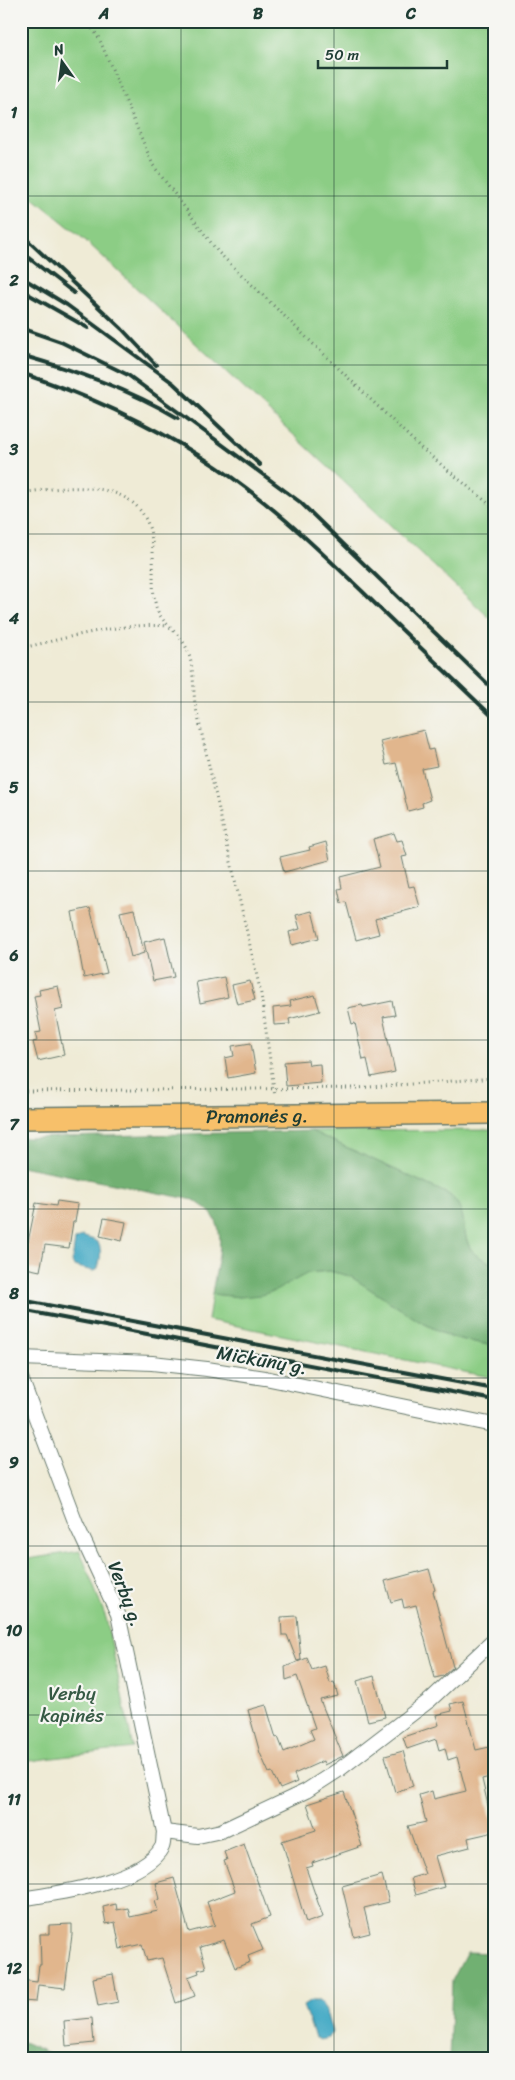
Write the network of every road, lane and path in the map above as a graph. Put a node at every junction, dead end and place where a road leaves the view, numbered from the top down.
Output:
1 (86, 21) edge
2 (21, 493) edge
3 (494, 508) edge
4 (167, 626) junction
5 (21, 648) edge
6 (494, 1078) edge
7 (275, 1088) junction
8 (21, 1092) edge
9 (494, 1113) edge
10 (276, 1115) junction
11 (21, 1118) edge
12 (21, 1358) edge
13 (21, 1378) edge
14 (494, 1425) edge
15 (494, 1640) edge
16 (164, 1832) junction
17 (21, 1899) edge

1 - 3 path
2 - 4 path
4 - 5 path
4 - 7 path
6 - 7 path
7 - 8 path
7 - 10 path
9 - 10 main road, Pramonės g.
10 - 11 main road, Pramonės g.
12 - 14 street, Mickūnų g.
13 - 16 street, Verbų g.
15 - 16 street
16 - 17 street

